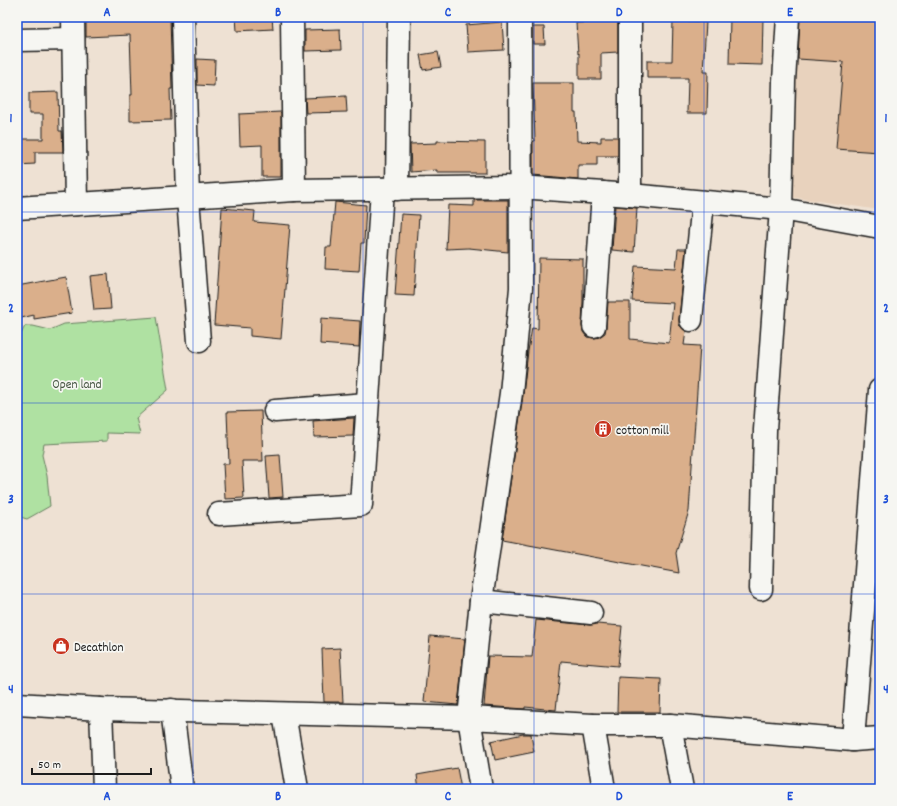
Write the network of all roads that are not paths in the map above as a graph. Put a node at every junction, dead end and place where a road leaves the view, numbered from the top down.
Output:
1 (73, 17) edge
2 (183, 17) edge
3 (292, 17) edge
4 (399, 17) edge
5 (520, 17) edge
6 (630, 17) edge
7 (788, 17) edge
8 (73, 39) junction
9 (17, 40) edge
10 (520, 187) junction
11 (389, 189) junction
12 (294, 190) junction
13 (603, 193) junction
14 (630, 195) junction
15 (188, 198) junction
16 (703, 202) junction
17 (76, 204) junction
18 (17, 208) edge
19 (782, 209) junction
20 (880, 227) edge
21 (691, 320) dead end
22 (594, 326) dead end
23 (199, 341) dead end
24 (880, 390) edge
25 (367, 404) junction
26 (275, 411) dead end
27 (219, 514) dead end
28 (761, 589) dead end
29 (481, 601) junction
30 (591, 613) dead end
31 (17, 704) edge
32 (101, 709) junction
33 (172, 710) junction
34 (284, 714) junction
35 (469, 718) junction
36 (592, 725) junction
37 (670, 725) junction
38 (880, 738) edge
39 (853, 740) junction
40 (104, 789) edge
41 (182, 789) edge
42 (297, 789) edge
43 (481, 789) edge
44 (604, 789) edge
45 (682, 789) edge

1 - 8 street
2 - 15 street
3 - 12 street
4 - 11 street
5 - 10 street
6 - 14 street
7 - 19 street
8 - 9 street
8 - 17 street
10 - 11 street
10 - 13 street
10 - 29 street
11 - 12 street
11 - 25 street
12 - 15 street
13 - 14 street
13 - 22 street
14 - 16 street
15 - 17 street
15 - 23 street
16 - 19 street
16 - 21 street
17 - 18 street
19 - 20 street
19 - 28 street
24 - 39 street
25 - 26 street
25 - 27 street
29 - 30 street
29 - 35 street
31 - 32 street
32 - 33 street
32 - 40 street
33 - 34 street
33 - 41 street
34 - 35 street
34 - 42 street
35 - 36 street
35 - 43 street
36 - 37 street
36 - 44 street
37 - 39 street
37 - 45 street
38 - 39 street

